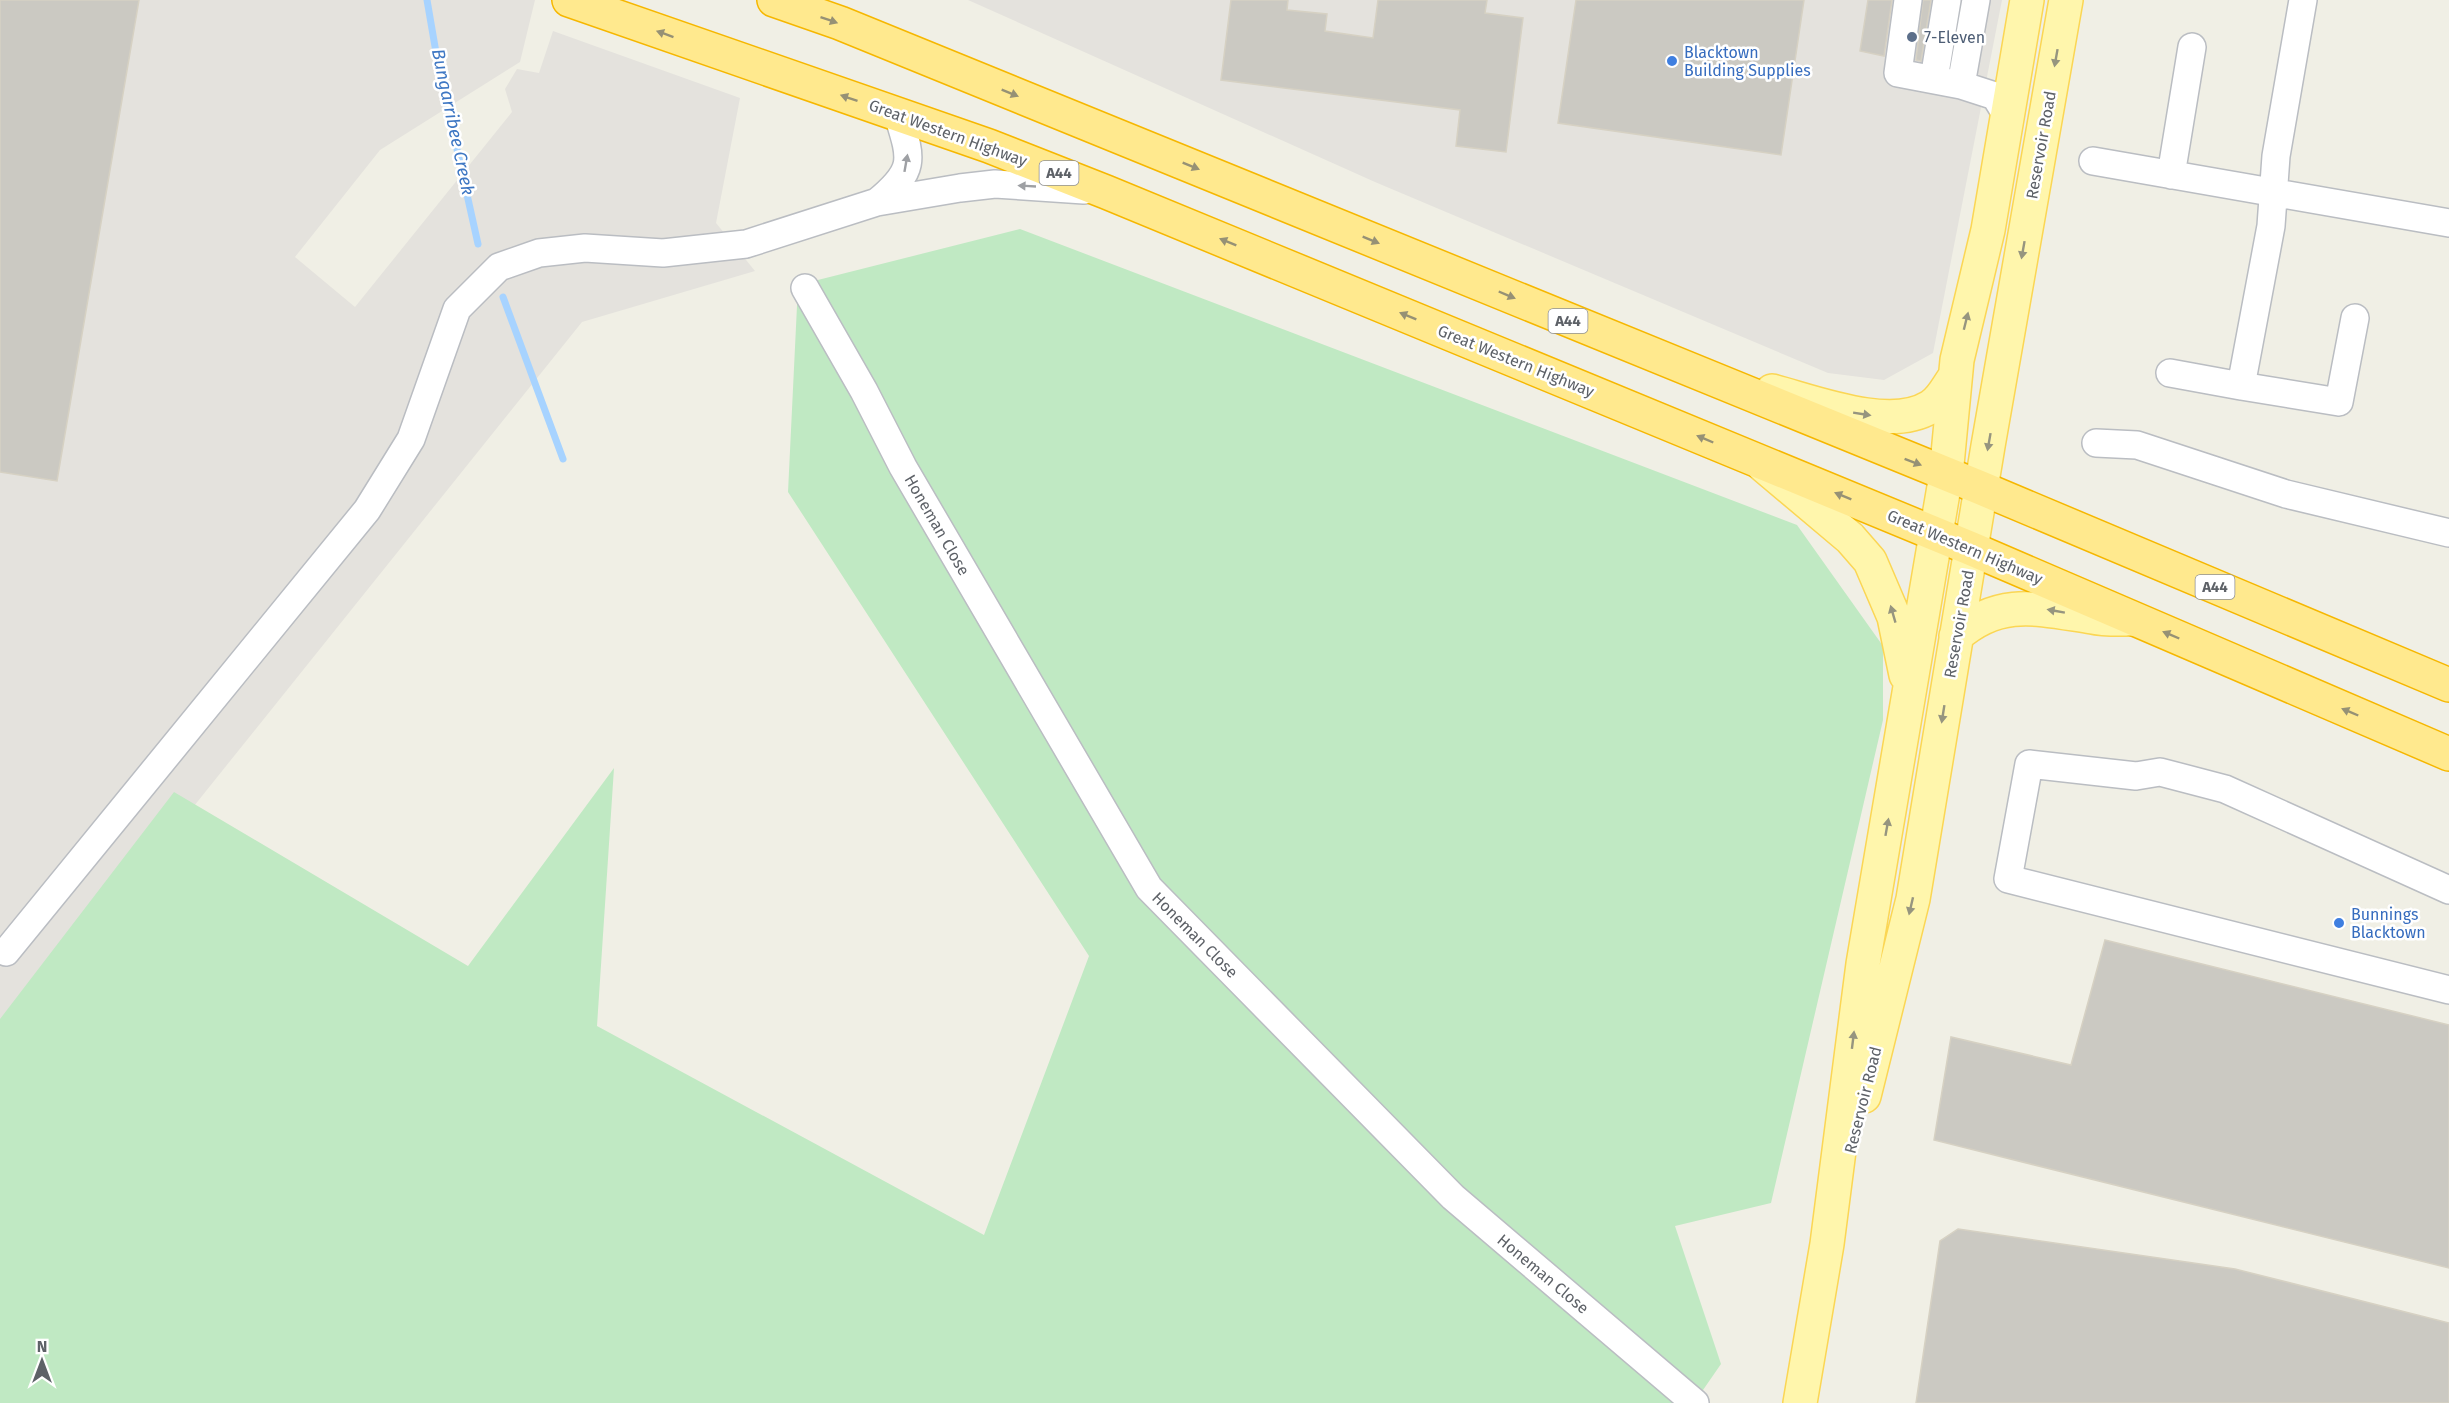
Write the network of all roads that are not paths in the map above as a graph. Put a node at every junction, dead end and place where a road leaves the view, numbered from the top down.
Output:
1 (569, 0) edge
2 (774, 0) edge
3 (1908, 0) edge
4 (1947, 0) edge
5 (1976, 0) edge
6 (2027, 0) edge
7 (2066, 0) edge
8 (2303, 0) edge
9 (2192, 47) dead end
10 (1934, 79) junction
11 (1961, 85) junction
12 (898, 114) junction
13 (2008, 117) junction
14 (2093, 161) dead end
15 (2171, 175) junction
16 (1106, 192) junction
17 (2274, 192) junction
18 (877, 202) junction
19 (2449, 223) edge
20 (805, 288) dead end
21 (2355, 318) dead end
22 (1683, 368) junction
23 (2170, 373) dead end
24 (1954, 378) junction
25 (2241, 386) junction
26 (2096, 443) dead end
27 (1759, 462) junction
28 (1946, 475) junction
29 (1981, 488) junction
30 (2449, 532) edge
31 (1936, 535) junction
32 (1972, 549) junction
33 (2135, 619) junction
34 (1956, 636) junction
35 (2449, 685) edge
36 (1910, 692) junction
37 (2449, 754) edge
38 (2449, 890) edge
39 (6, 952) dead end
40 (2449, 990) edge
41 (1827, 1244) junction
42 (1695, 1403) edge
43 (1800, 1403) edge

12 -> 1 highway, Great Western Highway / A44
2 -> 22 highway, A44
3 - 10 lane
4 - 10 lane
5 - 11 lane
6 - 13 main road, Reservoir Road
7 -> 29 main road, Reservoir Road
8 - 17 lane
9 - 15 lane
10 - 11 lane
11 - 13 lane
12 - 16 highway, Great Western Highway / A44
18 -> 12 lane
24 -> 13 main road, Reservoir Road
14 - 15 lane
15 - 17 lane
16 -> 18 lane
27 -> 16 highway, Great Western Highway / A44
17 - 19 lane
17 - 25 lane
18 - 39 lane
20 - 42 lane, Honeman Close
21 - 25 lane
22 -> 24 main road
22 -> 28 highway, A44
23 - 25 lane
24 - 28 main road, Reservoir Road
26 - 30 lane
31 -> 27 highway, Great Western Highway / A44
36 -> 27 main road
28 - 29 highway, A44
28 - 31 main road, Reservoir Road
29 - 32 main road, Reservoir Road
29 - 35 highway, A44
31 - 32 highway, Great Western Highway / A44
31 - 36 main road, Reservoir Road
32 - 33 highway, Great Western Highway / A44
32 - 34 main road, Reservoir Road
33 -> 34 main road
37 -> 33 highway, Great Western Highway / A44
34 -> 41 main road, Reservoir Road
41 -> 36 main road, Reservoir Road
38 - 40 lane
41 - 43 main road, Reservoir Road

